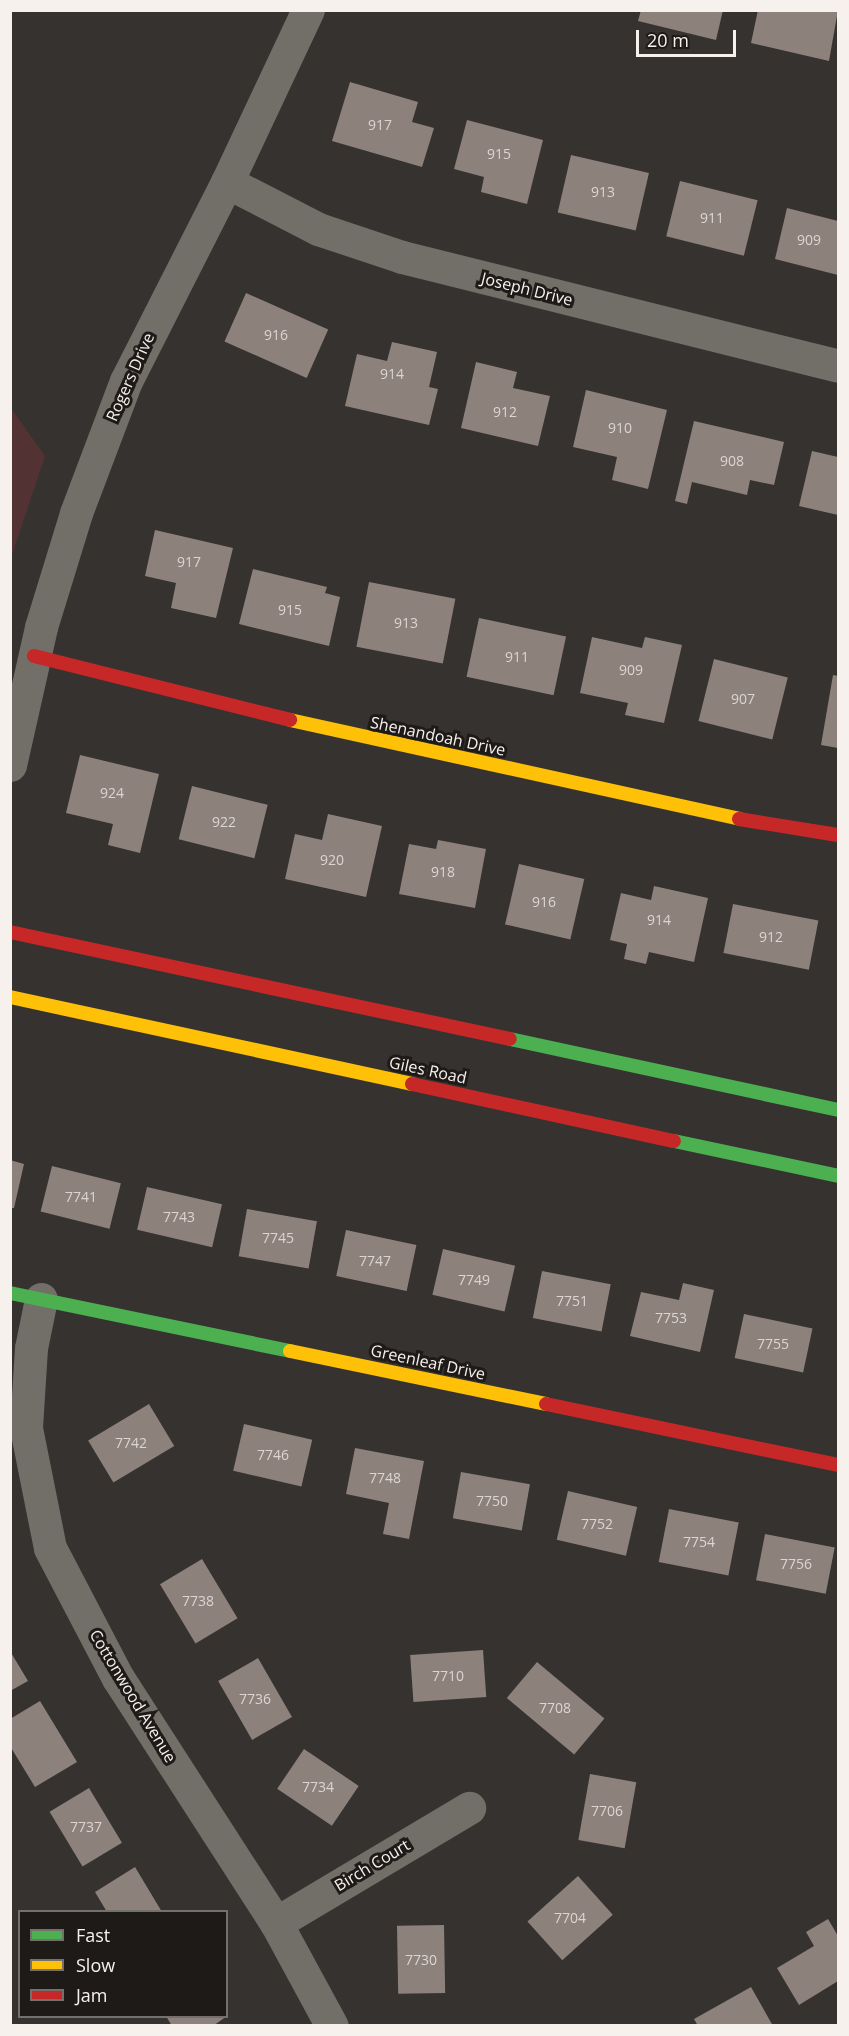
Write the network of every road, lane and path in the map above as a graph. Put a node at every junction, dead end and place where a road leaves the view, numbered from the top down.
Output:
1 (308, 10) edge
2 (227, 182) junction
3 (838, 366) edge
4 (34, 657) junction
5 (10, 765) edge
6 (838, 835) edge
7 (10, 932) edge
8 (10, 997) edge
9 (838, 1110) edge
10 (838, 1176) edge
11 (26, 1296) edge
12 (838, 1465) edge
13 (469, 1808) dead end
14 (276, 1923) junction
15 (332, 2025) edge

1 - 2 street, Rogers Drive
2 - 3 street, Joseph Drive
2 - 4 street, Rogers Drive
4 - 5 street, Rogers Drive
4 - 6 main road, Shenandoah Drive
7 - 9 main road
8 - 10 main road, Giles Road
11 - 12 main road, Greenleaf Drive
11 - 14 street, Cottonwood Avenue
13 - 14 street, Birch Court
14 - 15 street, Cottonwood Avenue

